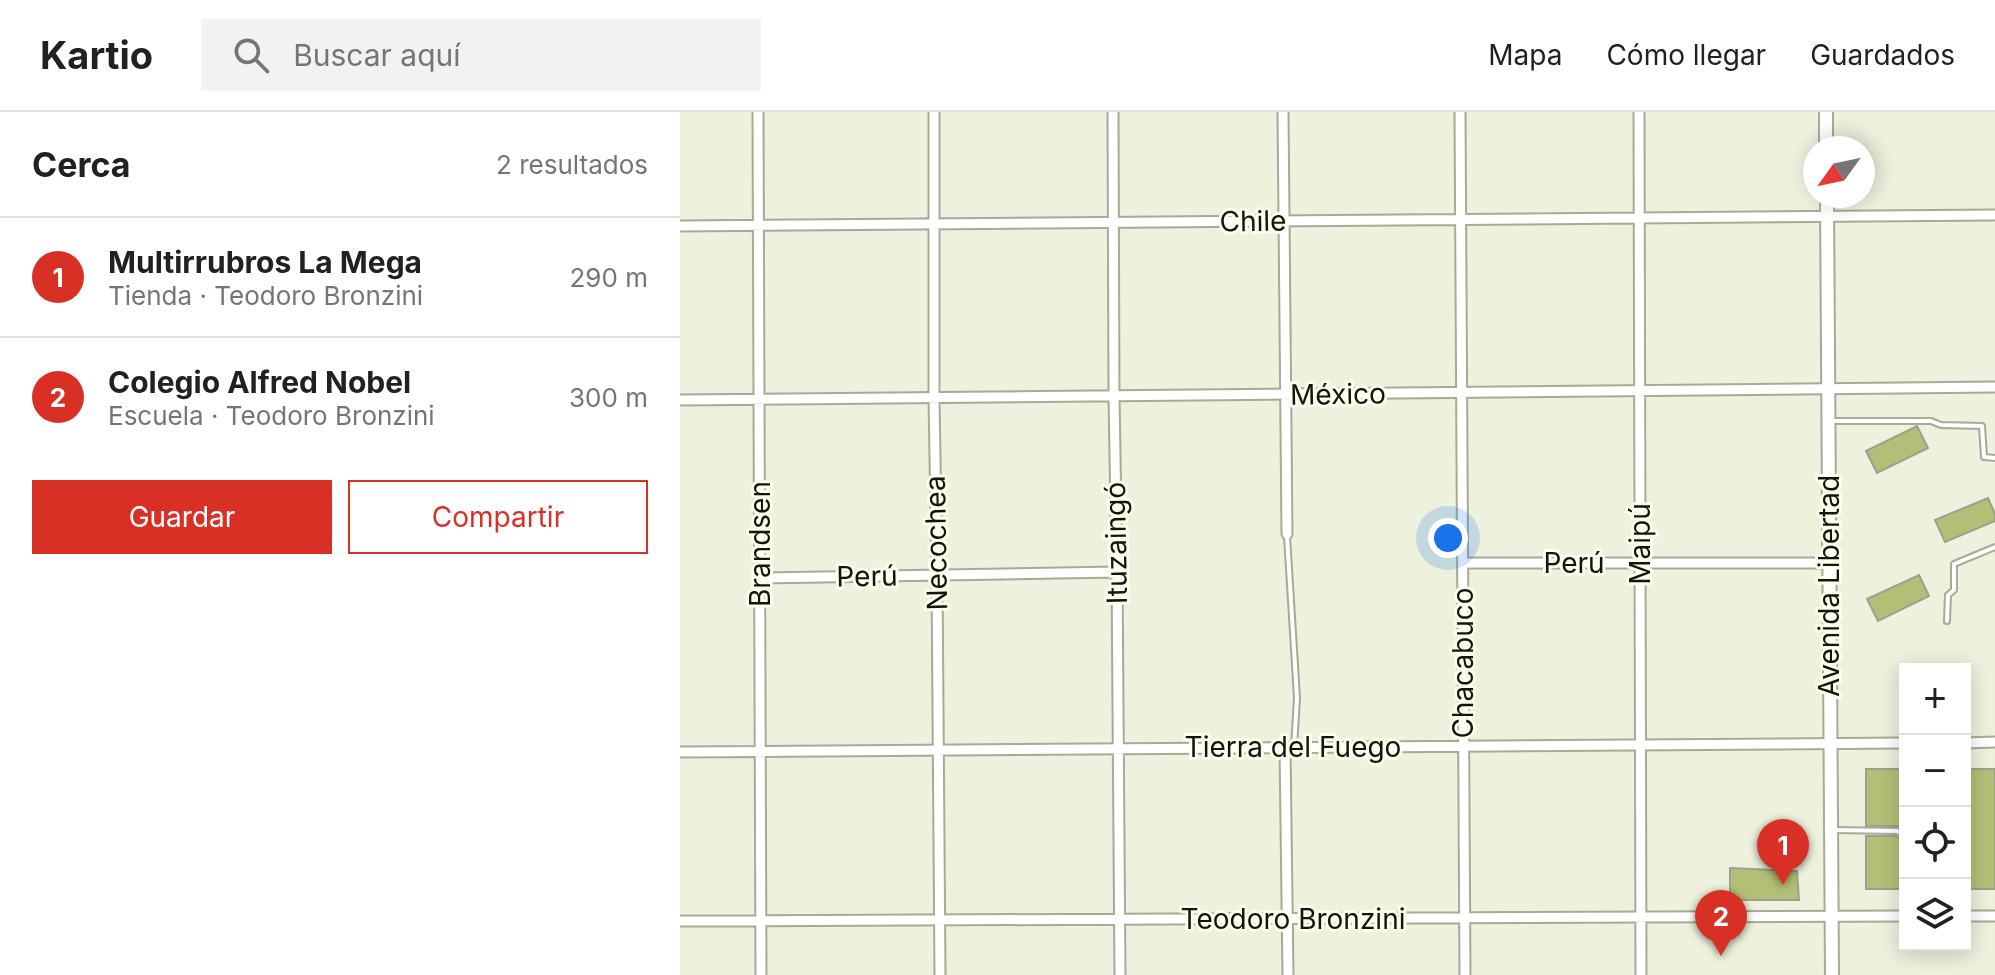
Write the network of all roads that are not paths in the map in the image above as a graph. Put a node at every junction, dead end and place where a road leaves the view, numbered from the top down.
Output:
1 (758, 112) edge
2 (934, 112) edge
3 (1113, 112) edge
4 (1283, 112) edge
5 (1460, 112) edge
6 (1639, 112) edge
7 (1826, 112) edge
8 (1826, 136) edge
9 (1827, 208) edge
10 (1995, 215) edge
11 (1827, 216) junction
12 (1639, 218) junction
13 (1461, 220) junction
14 (1283, 221) junction
15 (1115, 223) junction
16 (935, 224) junction
17 (680, 226) edge
18 (759, 226) junction
19 (1995, 387) edge
20 (1828, 389) junction
21 (1639, 391) junction
22 (1462, 393) junction
23 (1285, 394) junction
24 (1114, 396) junction
25 (934, 398) junction
26 (759, 399) junction
27 (680, 400) edge
28 (1828, 421) junction
29 (1995, 458) edge
30 (1287, 534) joint
31 (1995, 547) edge
32 (1463, 563) junction
33 (1640, 563) junction
34 (1829, 563) junction
35 (1117, 572) junction
36 (937, 575) junction
37 (760, 578) junction
38 (1947, 621) dead end
39 (1995, 742) edge
40 (1899, 743) edge
41 (1971, 743) edge
42 (1831, 744) junction
43 (1641, 745) junction
44 (1464, 746) junction
45 (1290, 747) junction
46 (1119, 749) junction
47 (939, 750) junction
48 (760, 751) junction
49 (680, 752) edge
50 (1831, 830) junction
51 (1899, 832) edge
52 (1899, 916) edge
53 (1971, 916) edge
54 (1995, 916) edge
55 (1641, 917) junction
56 (1832, 917) junction
57 (1465, 918) junction
58 (1120, 919) junction
59 (1287, 919) junction
60 (940, 920) junction
61 (680, 921) edge
62 (761, 921) junction
63 (761, 975) edge
64 (940, 975) edge
65 (1120, 975) edge
66 (1288, 975) edge
67 (1465, 975) edge
68 (1641, 975) edge
69 (1832, 975) edge

1 - 18 street, Brandsen
2 - 16 street, Necochea
3 - 15 street, Ituzaingó
4 - 14 street
5 - 13 street, Chacabuco
6 - 12 street, Maipú
7 - 8 main road
9 - 11 main road, Avenida Libertad
10 - 11 street, Chile
11 - 12 street, Chile
11 - 20 main road, Avenida Libertad
12 - 13 street, Chile
12 - 21 street, Maipú
13 - 14 street, Chile
13 - 22 street, Chacabuco
14 - 15 street, Chile
14 - 23 street
15 - 16 street, Chile
15 - 24 street, Ituzaingó
16 - 18 street, Chile
16 - 25 street, Necochea
17 - 18 street, Chile
18 - 26 street, Brandsen
19 - 20 street, México
20 - 21 street, México
20 - 28 main road, Avenida Libertad
21 - 22 street, México
21 - 33 street, Maipú
22 - 23 street, México
22 - 32 street, Chacabuco
23 - 24 street, México
23 - 30 street
24 - 25 street, México
24 - 35 street, Ituzaingó
25 - 26 street, México
25 - 36 street, Necochea
26 - 27 street, México
26 - 37 street, Brandsen
28 - 29 lane
28 - 34 main road, Avenida Libertad
30 - 45 lane
31 - 38 lane
32 - 33 street, Perú
32 - 44 street, Chacabuco
33 - 34 street, Perú
33 - 43 street, Maipú
34 - 42 main road, Avenida Libertad
35 - 36 street, Perú
35 - 46 street, Ituzaingó
36 - 37 street, Perú
36 - 47 street, Necochea
37 - 48 street, Brandsen
39 - 41 street
40 - 42 street, Tierra del Fuego
42 - 43 street, Tierra del Fuego
42 - 50 main road, Avenida Libertad
43 - 44 street, Tierra del Fuego
43 - 55 street, Maipú
44 - 45 street, Tierra del Fuego
44 - 57 street, Chacabuco
45 - 46 street, Tierra del Fuego
45 - 59 street
46 - 47 street, Tierra del Fuego
46 - 58 street, Ituzaingó
47 - 48 street, Tierra del Fuego
47 - 60 street, Necochea
48 - 49 street, Tierra del Fuego
48 - 62 street, Brandsen
50 - 51 lane
50 - 56 main road, Avenida Libertad
52 - 56 street, Teodoro Bronzini
53 - 54 street
55 - 56 street, Teodoro Bronzini
55 - 57 street, Teodoro Bronzini
55 - 68 street, Maipú
56 - 69 main road, Avenida Libertad
57 - 59 street, Teodoro Bronzini
57 - 67 street, Chacabuco
58 - 59 street, Teodoro Bronzini
58 - 60 street, Teodoro Bronzini
58 - 65 street, Ituzaingó
59 - 66 street
60 - 62 street, Teodoro Bronzini
60 - 64 street, Necochea
61 - 62 street, Teodoro Bronzini
62 - 63 street, Brandsen

